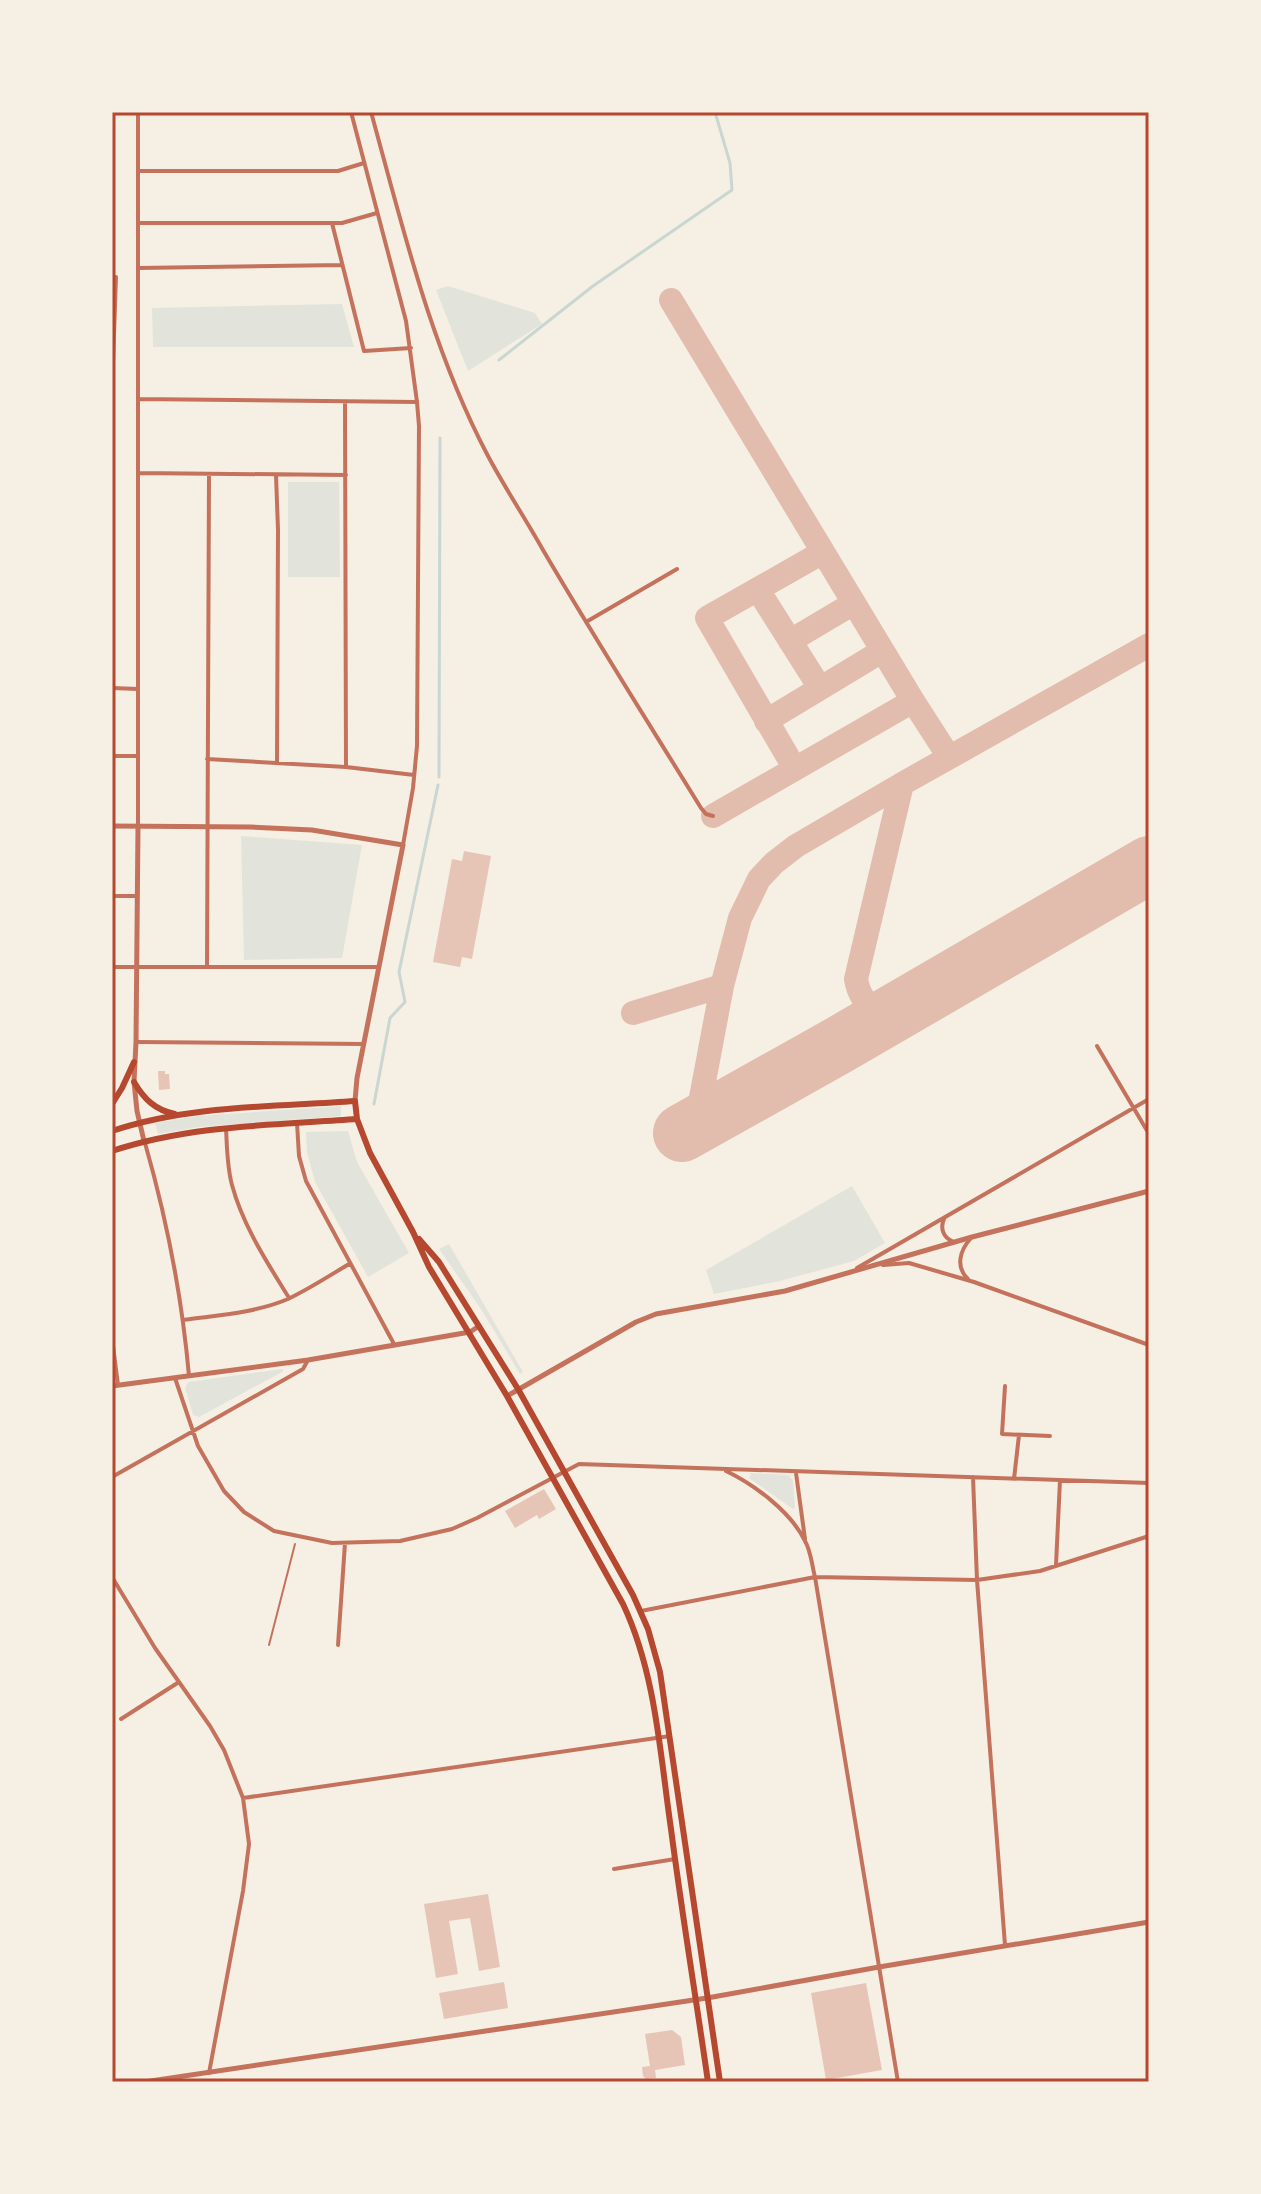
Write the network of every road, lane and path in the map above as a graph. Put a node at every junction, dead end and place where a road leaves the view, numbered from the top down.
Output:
1 (138, 112) edge
2 (351, 112) edge
3 (371, 112) edge
4 (364, 163) junction
5 (138, 171) junction
6 (377, 213) junction
7 (138, 223) junction
8 (332, 223) junction
9 (342, 265) junction
10 (138, 268) junction
11 (116, 277) dead end
12 (411, 348) junction
13 (112, 391) edge
14 (138, 399) junction
15 (345, 402) junction
16 (417, 402) junction
17 (138, 473) junction
18 (209, 474) junction
19 (276, 475) junction
20 (346, 475) junction
21 (677, 569) dead end
22 (586, 622) junction
23 (112, 688) edge
24 (139, 689) junction
25 (112, 756) edge
26 (137, 756) junction
27 (207, 759) junction
28 (277, 762) junction
29 (346, 767) junction
30 (414, 775) junction
31 (713, 816) dead end
32 (112, 826) edge
33 (138, 826) junction
34 (206, 827) junction
35 (403, 845) junction
36 (112, 896) edge
37 (137, 896) junction
38 (112, 967) edge
39 (136, 967) junction
40 (207, 967) junction
41 (379, 967) junction
42 (136, 1042) junction
43 (364, 1044) junction
44 (1097, 1046) dead end
45 (134, 1062) junction
46 (134, 1082) junction
47 (1149, 1099) edge
48 (355, 1101) junction
49 (112, 1104) edge
50 (1134, 1107) junction
51 (179, 1115) junction
52 (357, 1119) junction
53 (140, 1123) junction
54 (297, 1123) junction
55 (226, 1128) junction
56 (112, 1131) edge
57 (1149, 1134) edge
58 (144, 1141) junction
59 (112, 1151) edge
60 (1149, 1191) edge
61 (944, 1217) junction
62 (413, 1232) junction
63 (972, 1237) junction
64 (954, 1243) junction
65 (349, 1264) junction
66 (853, 1271) junction
67 (974, 1282) junction
68 (289, 1298) junction
69 (183, 1320) junction
70 (479, 1326) junction
71 (470, 1332) junction
72 (112, 1338) edge
73 (394, 1344) junction
74 (1149, 1345) edge
75 (308, 1360) junction
76 (189, 1376) junction
77 (175, 1378) junction
78 (115, 1386) edge
79 (1005, 1386) dead end
80 (518, 1389) junction
81 (507, 1396) junction
82 (193, 1432) junction
83 (1019, 1435) junction
84 (1050, 1436) dead end
85 (724, 1470) junction
86 (564, 1471) junction
87 (796, 1473) junction
88 (112, 1477) edge
89 (553, 1477) junction
90 (973, 1477) junction
91 (1014, 1479) junction
92 (1060, 1480) junction
93 (1149, 1483) edge
94 (1149, 1536) edge
95 (295, 1537) junction
96 (806, 1541) junction
97 (345, 1543) junction
98 (295, 1544) joint
99 (1056, 1565) junction
100 (112, 1577) edge
101 (815, 1577) junction
102 (977, 1580) junction
103 (641, 1611) junction
104 (269, 1645) dead end
105 (338, 1645) dead end
106 (179, 1682) junction
107 (121, 1719) dead end
108 (670, 1736) junction
109 (658, 1738) junction
110 (243, 1798) junction
111 (675, 1859) junction
112 (614, 1869) dead end
113 (1149, 1922) edge
114 (1005, 1945) junction
115 (879, 1967) junction
116 (707, 1998) junction
117 (695, 2000) junction
118 (209, 2073) junction
119 (144, 2082) edge
120 (708, 2082) edge
121 (720, 2082) edge
122 (898, 2082) edge

1 - 5 street
2 - 4 street
3 - 22 street
4 - 5 street
4 - 6 street
5 - 7 street
6 - 8 street
6 - 12 street
7 - 8 street
7 - 10 street
8 - 9 street
9 - 10 street
9 - 12 street
10 - 14 street
11 - 13 street
12 - 16 street
14 - 15 street
14 - 17 street
15 - 16 street
15 - 20 street
16 - 30 street
17 - 18 street
17 - 24 street
18 - 19 street
18 - 27 street
19 - 20 street
19 - 28 street
20 - 29 street
21 - 22 street
22 - 31 street
23 - 24 street
24 - 26 street
25 - 26 street
26 - 33 street
27 - 28 street
27 - 34 street
28 - 29 street
29 - 30 street
30 - 35 street
32 - 33 street
33 - 34 street
33 - 37 street
34 - 35 street
34 - 40 street
35 - 41 street
36 - 37 street
37 - 39 street
38 - 39 street
39 - 40 street
39 - 42 street
40 - 41 street
41 - 43 street
42 - 43 street
42 - 45 street
43 - 48 street
44 - 50 street
45 - 46 street
45 - 49 main road
46 - 51 main road
46 - 53 street
47 - 50 street
48 - 51 main road
48 - 52 main road
50 - 57 street
50 - 61 street
51 - 53 main road
52 - 54 main road
52 - 62 main road
53 - 56 main road
53 - 58 street
54 - 55 main road
54 - 65 street
55 - 58 main road
55 - 68 street
58 - 59 main road
58 - 69 street
60 - 63 street
61 - 64 street
61 - 66 street
62 - 70 main road
62 - 71 main road
63 - 64 street
63 - 67 street
64 - 66 street
65 - 68 street
65 - 73 street
66 - 67 street
66 - 80 street
67 - 74 street
68 - 69 street
69 - 76 street
70 - 71 street
70 - 80 main road
71 - 73 street
71 - 81 main road
72 - 78 street
73 - 75 street
75 - 76 street
75 - 82 street
76 - 77 street
77 - 78 street
77 - 82 street
79 - 83 street
80 - 81 street
80 - 86 main road
81 - 89 main road
82 - 88 street
82 - 95 street
83 - 84 street
83 - 91 street
85 - 86 street
85 - 87 street
85 - 96 street
86 - 89 street
86 - 103 main road
87 - 90 street
87 - 96 street
89 - 97 street
89 - 109 main road
90 - 91 street
90 - 102 street
91 - 92 street
92 - 93 street
92 - 99 street
94 - 99 street
95 - 97 street
95 - 98 street
96 - 101 street
97 - 105 street
98 - 104 lane
99 - 102 street
100 - 106 street
101 - 102 street
101 - 103 street
101 - 115 street
102 - 114 street
103 - 108 main road
106 - 107 street
106 - 110 street
108 - 109 street
108 - 116 main road
109 - 110 street
109 - 111 main road
110 - 118 street
111 - 112 street
111 - 117 main road
113 - 114 street
114 - 115 street
115 - 116 street
115 - 122 street
116 - 117 street
116 - 121 main road
117 - 118 street
117 - 120 main road
118 - 119 street

